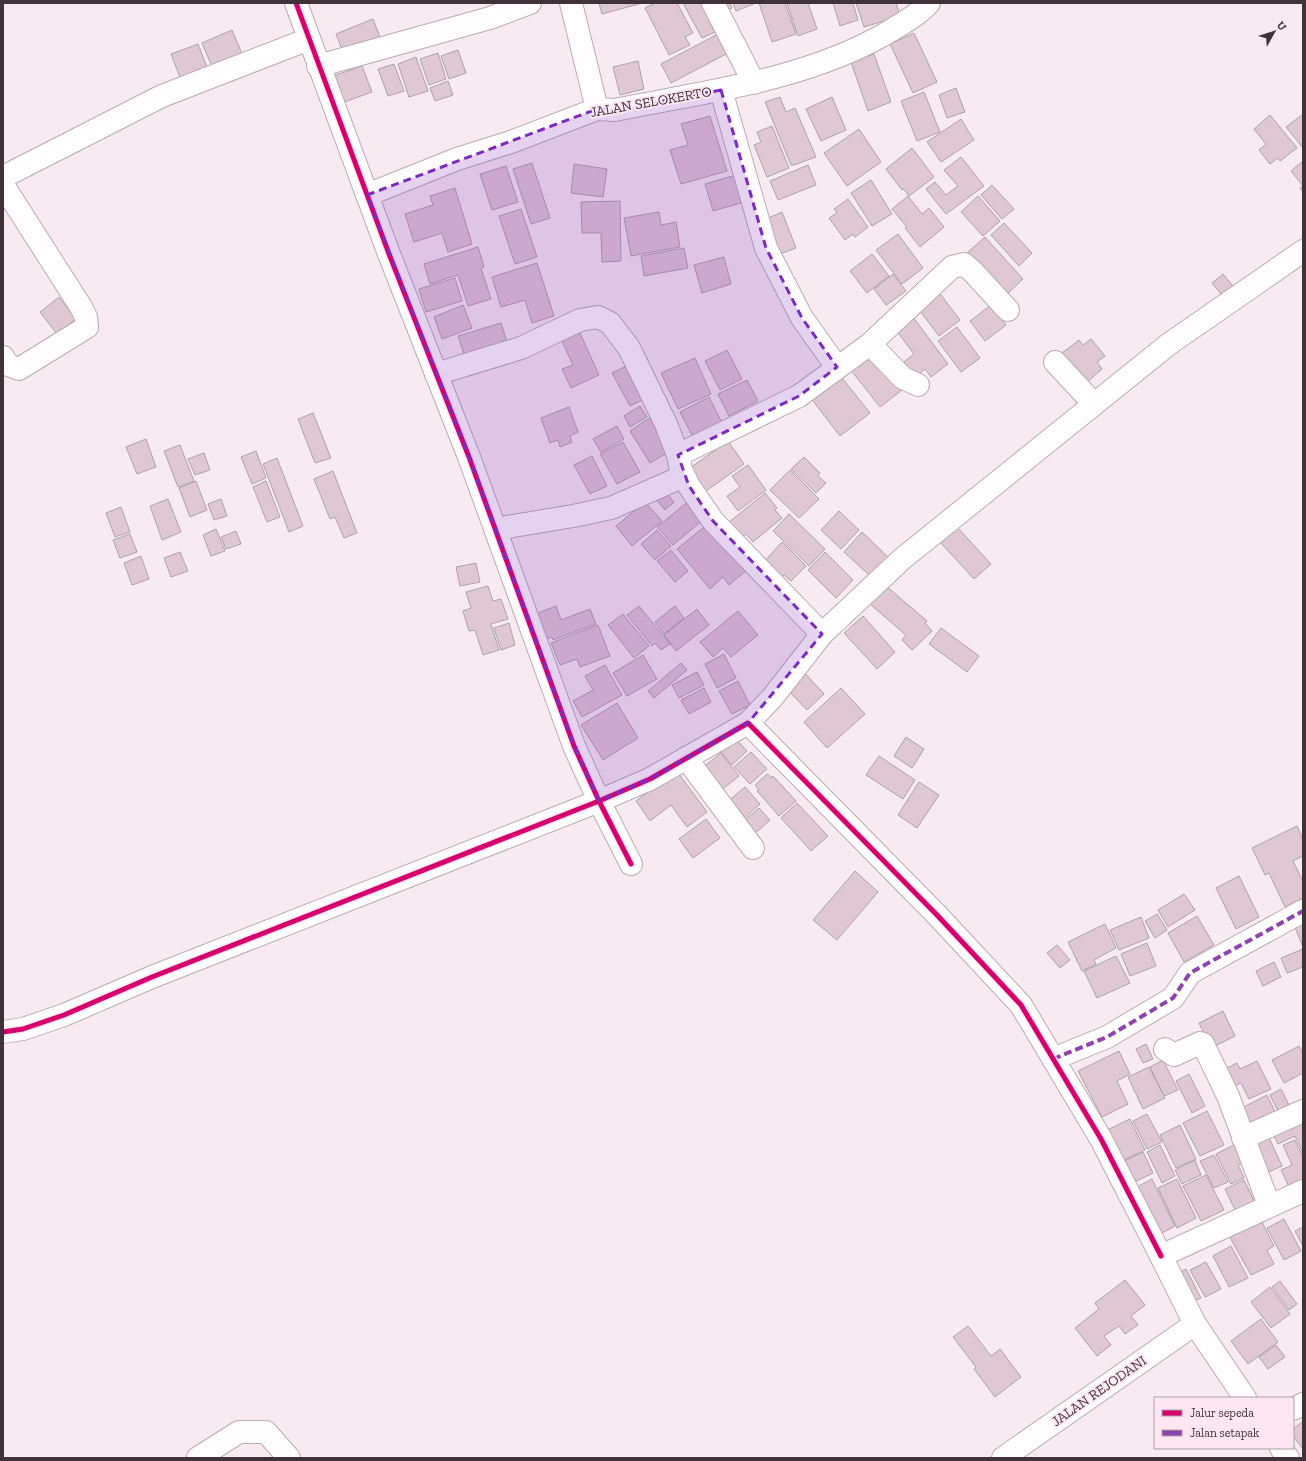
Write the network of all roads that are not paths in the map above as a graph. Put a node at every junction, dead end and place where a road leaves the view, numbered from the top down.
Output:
1 (296, 3) edge
2 (530, 3) edge
3 (571, 3) edge
4 (713, 3) edge
5 (929, 3) edge
6 (309, 39) junction
7 (318, 66) junction
8 (754, 83) junction
9 (721, 90) junction
10 (597, 109) junction
11 (3, 177) edge
12 (3, 186) edge
13 (367, 195) junction
14 (1303, 251) edge
15 (1008, 310) dead end
16 (870, 344) junction
17 (3, 358) edge
18 (1055, 362) dead end
19 (837, 367) junction
20 (436, 374) junction
21 (918, 385) dead end
22 (1094, 404) junction
23 (678, 455) junction
24 (684, 476) junction
25 (495, 529) junction
26 (822, 634) junction
27 (748, 724) junction
28 (686, 758) junction
29 (599, 801) junction
30 (753, 848) dead end
31 (631, 864) dead end
32 (1303, 911) edge
33 (3, 1032) edge
34 (1165, 1049) dead end
35 (1053, 1059) junction
36 (1303, 1111) edge
37 (1243, 1138) junction
38 (1303, 1191) edge
39 (1269, 1205) junction
40 (1161, 1256) junction
41 (1194, 1324) junction
42 (1244, 1397) edge
43 (1303, 1404) edge
44 (1294, 1408) edge
45 (1282, 1449) edge
46 (198, 1458) edge
47 (289, 1458) edge
48 (1003, 1458) edge
49 (1288, 1458) edge

1 - 6 street
2 - 7 street
3 - 10 street
4 - 8 street
5 - 8 street, JALAN SELOKERTO
6 - 7 street
6 - 11 street
7 - 13 street
8 - 9 street, JALAN SELOKERTO
9 - 10 street, JALAN SELOKERTO
9 - 19 street
10 - 13 street, JALAN SELOKERTO
12 - 17 street
13 - 20 street
14 - 22 street
15 - 16 street
16 - 19 street
16 - 21 street
18 - 22 street
19 - 23 street
20 - 23 street
20 - 25 street
22 - 26 street
23 - 24 street
24 - 25 street
24 - 26 street
25 - 29 street
26 - 27 street
27 - 28 street
27 - 35 street
28 - 29 street
28 - 30 street
29 - 31 street
29 - 33 street
32 - 35 street
34 - 37 street
35 - 40 street
36 - 37 street
37 - 39 street
38 - 39 street
39 - 40 street
40 - 41 street
41 - 42 street
41 - 48 street, JALAN REJODANI
43 - 44 street
45 - 49 street
46 - 47 street

